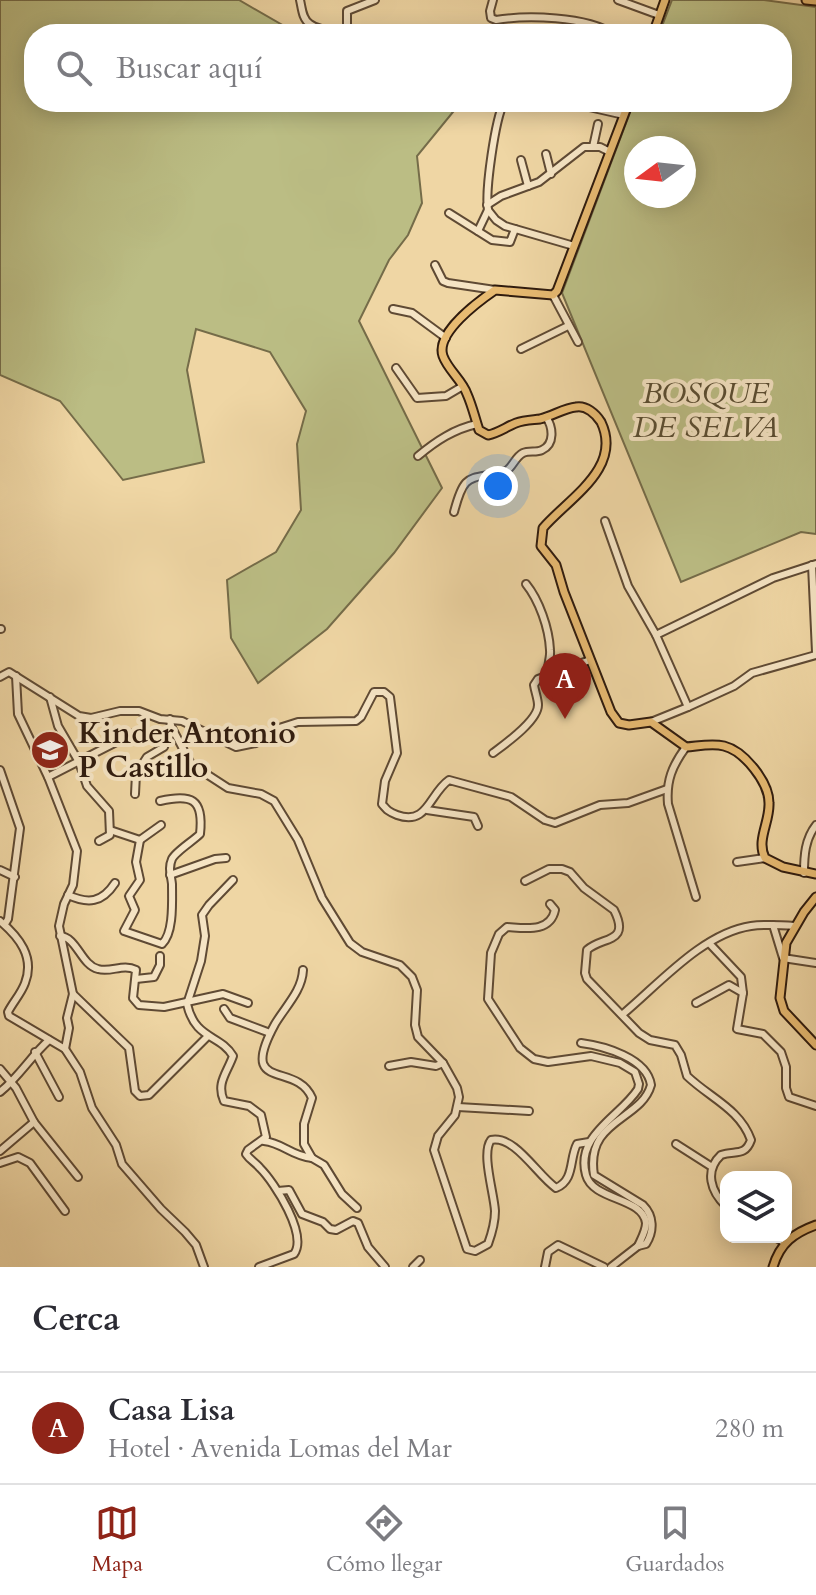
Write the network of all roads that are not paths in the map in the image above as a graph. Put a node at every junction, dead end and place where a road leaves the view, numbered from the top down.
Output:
1 (300, 0) edge
2 (375, 0) edge
3 (493, 0) edge
4 (618, 0) edge
5 (665, 0) edge
6 (806, 0) edge
7 (816, 1) edge
8 (659, 15) junction
9 (309, 24) edge
10 (347, 24) edge
11 (586, 24) edge
12 (656, 24) edge
13 (502, 112) edge
14 (611, 112) edge
15 (625, 112) edge
16 (624, 115) junction
17 (598, 124) dead end
18 (593, 147) junction
19 (610, 152) junction
20 (546, 154) dead end
21 (521, 160) dead end
22 (551, 175) junction
23 (528, 186) junction
24 (488, 207) junction
25 (449, 213) dead end
26 (515, 229) junction
27 (478, 231) junction
28 (574, 246) junction
29 (435, 265) dead end
30 (495, 290) junction
31 (553, 295) junction
32 (393, 309) dead end
33 (568, 326) junction
34 (446, 338) junction
35 (578, 342) dead end
36 (521, 349) dead end
37 (396, 368) dead end
38 (463, 386) junction
39 (546, 417) junction
40 (477, 424) junction
41 (418, 456) dead end
42 (454, 512) dead end
43 (605, 521) dead end
44 (814, 564) edge
45 (526, 584) dead end
46 (656, 635) junction
47 (816, 653) edge
48 (590, 660) junction
49 (549, 675) junction
50 (16, 676) junction
51 (0, 677) edge
52 (50, 697) junction
53 (688, 707) junction
54 (651, 722) junction
55 (171, 723) junction
56 (134, 733) dead end
57 (686, 747) junction
58 (493, 753) dead end
59 (79, 762) junction
60 (0, 770) edge
61 (48, 777) junction
62 (667, 789) junction
63 (135, 794) dead end
64 (160, 801) dead end
65 (427, 810) junction
66 (161, 825) dead end
67 (816, 825) edge
68 (478, 826) dead end
69 (110, 831) junction
70 (140, 840) junction
71 (99, 841) dead end
72 (226, 858) dead end
73 (765, 858) junction
74 (737, 862) dead end
75 (0, 870) edge
76 (804, 873) junction
77 (816, 874) edge
78 (170, 875) junction
79 (15, 877) junction
80 (233, 880) dead end
81 (525, 881) dead end
82 (115, 883) dead end
83 (68, 895) junction
84 (696, 897) dead end
85 (816, 897) edge
86 (550, 904) dead end
87 (4, 925) edge
88 (773, 925) junction
89 (795, 926) junction
90 (60, 936) junction
91 (709, 943) junction
92 (816, 952) edge
93 (160, 956) dead end
94 (783, 958) junction
95 (814, 963) edge
96 (303, 970) dead end
97 (136, 979) junction
98 (743, 990) junction
99 (73, 994) junction
100 (248, 1003) dead end
101 (696, 1003) dead end
102 (187, 1004) junction
103 (224, 1009) dead end
104 (623, 1014) junction
105 (270, 1033) junction
106 (207, 1037) junction
107 (49, 1040) junction
108 (581, 1043) dead end
109 (816, 1045) edge
110 (65, 1049) junction
111 (35, 1052) junction
112 (443, 1063) junction
113 (389, 1066) dead end
114 (0, 1069) edge
115 (14, 1085) junction
116 (0, 1092) edge
117 (59, 1097) dead end
118 (816, 1106) edge
119 (458, 1107) junction
120 (529, 1111) dead end
121 (34, 1122) junction
122 (264, 1141) junction
123 (592, 1143) junction
124 (676, 1144) dead end
125 (0, 1151) edge
126 (312, 1158) junction
127 (0, 1163) edge
128 (712, 1167) junction
129 (78, 1177) dead end
130 (278, 1191) junction
131 (720, 1199) edge
132 (357, 1208) dead end
133 (65, 1211) dead end
134 (816, 1225) edge
135 (792, 1236) edge
136 (785, 1243) edge
137 (420, 1260) dead end
138 (204, 1267) edge
139 (259, 1267) edge
140 (385, 1267) edge
141 (413, 1267) edge
142 (545, 1267) edge
143 (604, 1267) edge
144 (611, 1267) edge
145 (773, 1267) edge

1 - 9 street
2 - 10 street
3 - 11 street
4 - 8 street
5 - 8 main road
6 - 7 main road
8 - 12 main road
13 - 24 street
14 - 16 street
15 - 16 main road
16 - 19 main road
17 - 18 street
18 - 19 street
18 - 22 street
19 - 28 main road
20 - 22 street
21 - 23 street
22 - 23 street
23 - 24 street
24 - 26 street
24 - 27 street
25 - 27 street
26 - 27 street
26 - 28 street
28 - 31 main road
29 - 30 street
30 - 31 main road
30 - 34 main road
31 - 33 street
32 - 34 street
33 - 35 street
33 - 36 street
34 - 38 main road
37 - 38 street
38 - 40 main road
39 - 40 main road
39 - 42 street
39 - 48 main road
40 - 41 street
43 - 46 street
44 - 46 street
44 - 47 street
45 - 49 street
46 - 53 street
47 - 53 street
48 - 49 street
48 - 54 main road
49 - 58 street
50 - 51 street
50 - 52 street
50 - 61 street
52 - 55 street
52 - 59 street
53 - 54 street
54 - 57 main road
55 - 63 street
55 - 65 street
55 - 112 street
56 - 59 street
57 - 62 street
57 - 73 main road
59 - 61 street
59 - 69 street
60 - 79 street
61 - 83 street
62 - 65 street
62 - 84 street
64 - 78 street
65 - 68 street
66 - 70 street
67 - 76 street
69 - 70 street
69 - 71 street
70 - 78 street
72 - 78 street
73 - 74 street
73 - 76 main road
75 - 79 street
76 - 77 main road
79 - 87 street
80 - 102 street
81 - 104 street
82 - 83 street
83 - 90 street
85 - 89 main road
86 - 123 street
87 - 107 street
88 - 89 street
88 - 91 street
88 - 94 street
89 - 94 main road
90 - 97 street
90 - 99 street
91 - 98 street
91 - 104 street
92 - 95 street
93 - 97 street
94 - 95 street
94 - 109 main road
96 - 105 street
97 - 102 street
98 - 101 street
98 - 118 street
99 - 106 street
99 - 110 street
100 - 102 street
102 - 106 street
103 - 105 street
104 - 128 street
105 - 126 street
106 - 122 street
107 - 110 street
107 - 111 street
108 - 123 street
110 - 138 street
111 - 115 street
111 - 117 street
112 - 113 street
112 - 119 street
114 - 115 street
115 - 116 street
115 - 121 street
119 - 120 street
119 - 123 street
121 - 125 street
121 - 129 street
122 - 126 street
122 - 130 street
123 - 144 street
124 - 128 street
126 - 132 street
127 - 133 street
128 - 131 street
130 - 139 street
130 - 140 street
134 - 135 main road
136 - 145 main road
137 - 141 street
142 - 143 street

